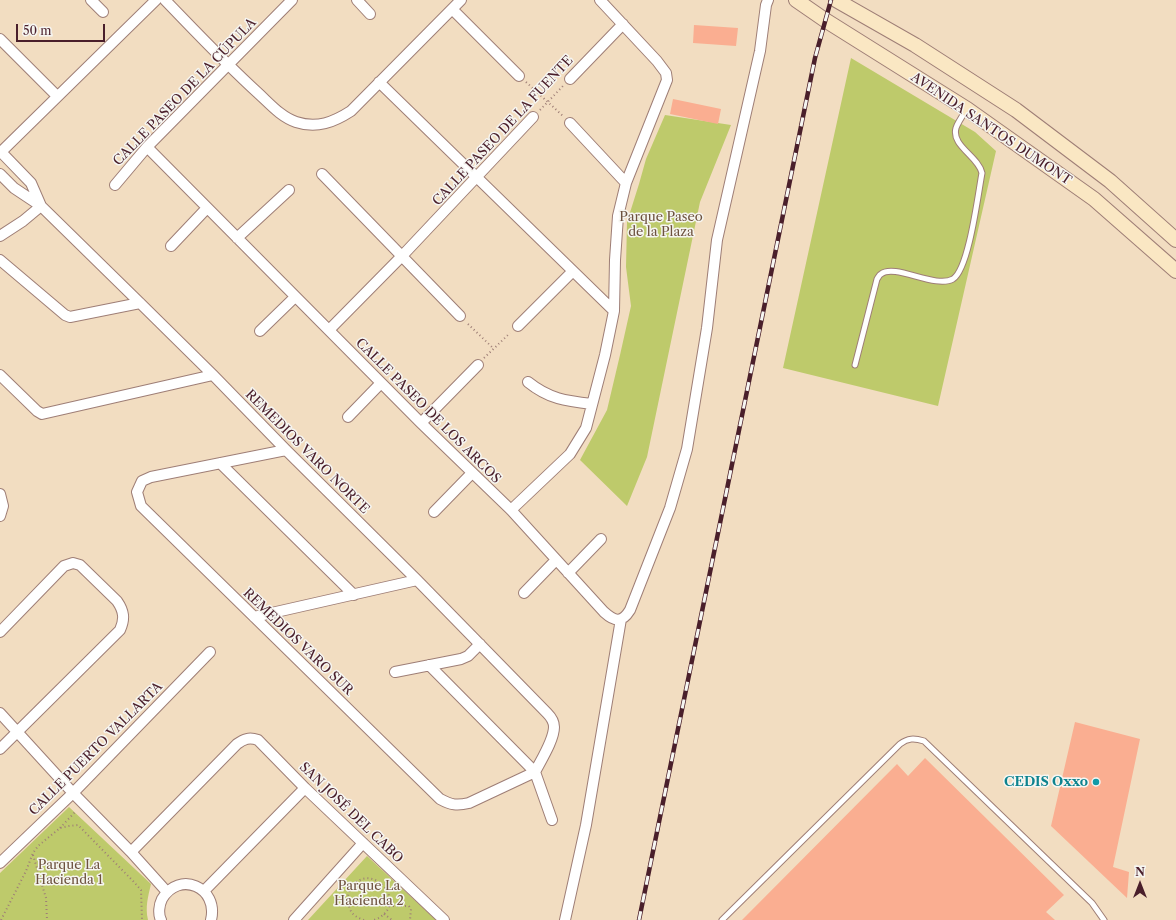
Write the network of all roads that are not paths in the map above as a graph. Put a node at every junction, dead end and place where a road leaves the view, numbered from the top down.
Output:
1 (91, 0) edge
2 (156, 0) edge
3 (166, 0) edge
4 (292, 0) edge
5 (357, 0) edge
6 (461, 0) edge
7 (600, 0) edge
8 (768, 0) edge
9 (836, 0) edge
10 (798, 2) edge
11 (452, 9) junction
12 (103, 12) dead end
13 (370, 14) dead end
14 (623, 24) junction
15 (0, 39) edge
16 (228, 66) junction
17 (519, 76) road end
18 (570, 79) road end
19 (379, 82) junction
20 (57, 96) junction
21 (968, 109) junction
22 (533, 117) road end
23 (570, 123) road end
24 (147, 147) junction
25 (0, 152) edge
26 (0, 174) edge
27 (322, 174) dead end
28 (477, 178) junction
29 (626, 183) junction
30 (115, 186) dead end
31 (289, 190) dead end
32 (41, 206) junction
33 (207, 208) junction
34 (0, 236) edge
35 (237, 238) junction
36 (1176, 240) edge
37 (171, 246) dead end
38 (402, 256) junction
39 (0, 260) edge
40 (1176, 271) edge
41 (572, 272) junction
42 (295, 297) junction
43 (140, 303) junction
44 (614, 311) junction
45 (460, 316) road end
46 (518, 326) road end
47 (329, 330) junction
48 (260, 331) dead end
49 (478, 365) road end
50 (855, 365) dead end
51 (0, 375) edge
52 (213, 375) junction
53 (528, 382) dead end
54 (381, 384) junction
55 (592, 404) junction
56 (348, 418) dead end
57 (421, 423) junction
58 (286, 450) junction
59 (220, 464) junction
60 (472, 473) junction
61 (0, 494) edge
62 (511, 510) junction
63 (434, 512) dead end
64 (0, 516) edge
65 (601, 539) dead end
66 (556, 560) junction
67 (568, 573) junction
68 (417, 580) junction
69 (524, 593) dead end
70 (354, 595) junction
71 (254, 617) junction
72 (621, 619) junction
73 (0, 632) edge
74 (480, 644) junction
75 (210, 652) dead end
76 (429, 665) junction
77 (394, 672) dead end
78 (0, 713) edge
79 (17, 732) junction
80 (0, 749) edge
81 (535, 772) junction
82 (305, 788) junction
83 (73, 793) junction
84 (552, 820) dead end
85 (363, 843) junction
86 (131, 852) junction
87 (0, 863) edge
88 (204, 891) junction
89 (167, 892) junction
90 (161, 920) edge
91 (211, 920) edge
92 (294, 920) edge
93 (444, 920) edge
94 (565, 920) edge
95 (722, 920) edge
96 (1104, 920) edge

1 - 12 street
2 - 20 street
3 - 16 street
4 - 16 street, CALLE PASEO DE LA CÚPULA
5 - 13 street
6 - 11 street
7 - 14 street
8 - 72 street
9 - 36 main road, AVENIDA SANTOS DUMONT
10 - 21 main road, AVENIDA SANTOS DUMONT
11 - 17 street
11 - 19 street
14 - 18 street, CALLE PASEO DE LA FUENTE
14 - 29 street
15 - 20 street
16 - 19 street
16 - 24 street, CALLE PASEO DE LA CÚPULA
19 - 28 street
20 - 25 street
21 - 40 main road, AVENIDA SANTOS DUMONT
21 - 50 lane
22 - 28 street, CALLE PASEO DE LA FUENTE
23 - 29 street
24 - 30 street, CALLE PASEO DE LA CÚPULA
24 - 33 street, CALLE PASEO DE LOS ARCOS
25 - 32 street, REMEDIOS VARO NORTE
26 - 32 street, REMEDIOS VARO NORTE
27 - 38 street
28 - 38 street, CALLE PASEO DE LA FUENTE
28 - 41 street
29 - 44 street
31 - 35 street
32 - 34 street
32 - 43 street, REMEDIOS VARO NORTE
33 - 35 street, CALLE PASEO DE LOS ARCOS
33 - 37 street
35 - 42 street, CALLE PASEO DE LOS ARCOS
38 - 45 street
38 - 47 street, CALLE PASEO DE LA FUENTE
39 - 43 street
41 - 44 street
41 - 46 street
42 - 47 street, CALLE PASEO DE LOS ARCOS
42 - 48 street
43 - 52 street, REMEDIOS VARO NORTE
44 - 55 street
47 - 54 street, CALLE PASEO DE LOS ARCOS
49 - 57 street
51 - 52 street
52 - 58 street, REMEDIOS VARO NORTE
53 - 55 street
54 - 56 street
54 - 57 street, CALLE PASEO DE LOS ARCOS
55 - 62 street
57 - 60 street, CALLE PASEO DE LOS ARCOS
58 - 59 street
58 - 68 street, REMEDIOS VARO NORTE
59 - 70 street
59 - 71 street, REMEDIOS VARO SUR
60 - 62 street, CALLE PASEO DE LOS ARCOS
60 - 63 street
61 - 64 street
62 - 66 street, CALLE PASEO DE LOS ARCOS
65 - 67 street
66 - 67 street, CALLE PASEO DE LOS ARCOS
66 - 69 street
67 - 72 street, CALLE PASEO DE LOS ARCOS
68 - 70 street
68 - 74 street, REMEDIOS VARO NORTE
70 - 71 street
71 - 81 street, REMEDIOS VARO SUR
72 - 94 street
73 - 79 street
74 - 76 street
74 - 81 street, REMEDIOS VARO NORTE
75 - 83 street, CALLE PUERTO VALLARTA
76 - 77 street
76 - 81 street
78 - 79 street
79 - 80 street
79 - 83 street
81 - 84 street
82 - 85 street, SAN JOSÉ DEL CABO
82 - 86 street, SAN JOSÉ DEL CABO
82 - 88 street
83 - 86 street
83 - 87 street, CALLE PUERTO VALLARTA
85 - 92 street
85 - 93 street, SAN JOSÉ DEL CABO
86 - 89 street
88 - 89 street
88 - 91 street
89 - 90 street
95 - 96 lane

